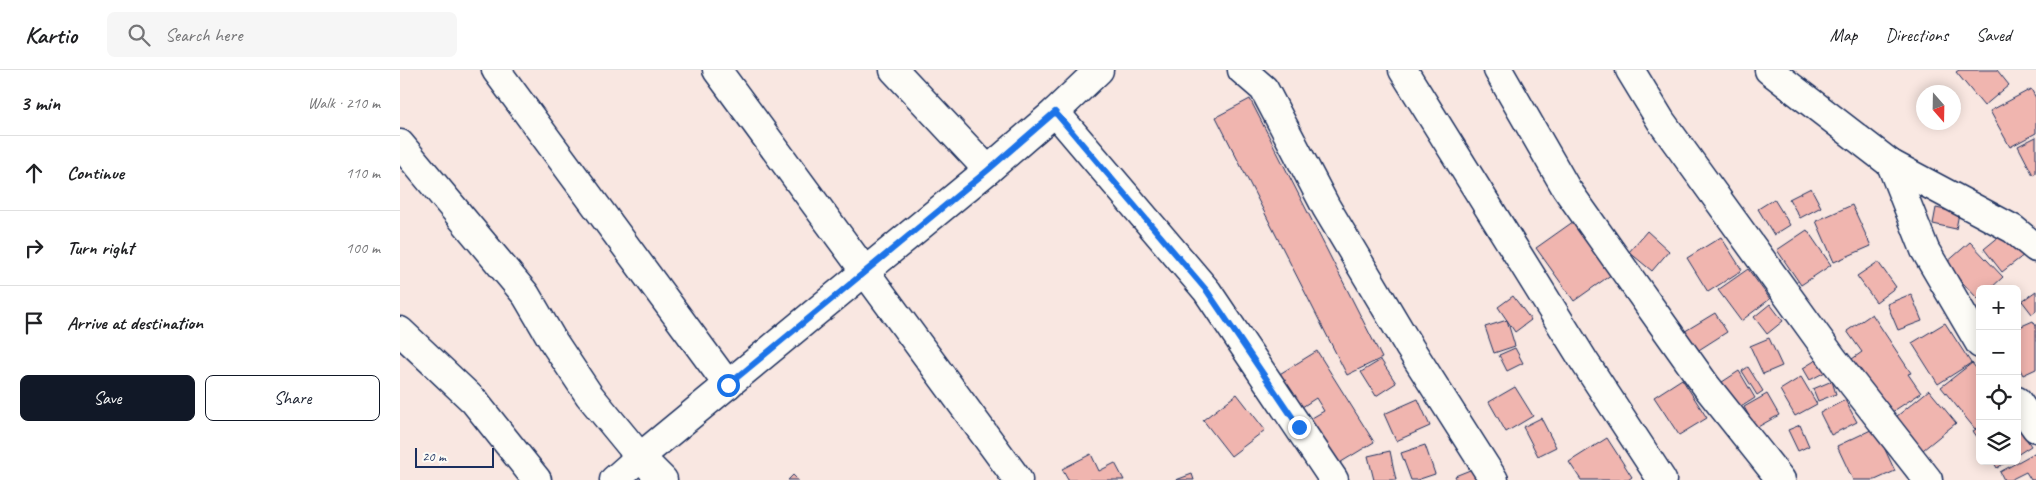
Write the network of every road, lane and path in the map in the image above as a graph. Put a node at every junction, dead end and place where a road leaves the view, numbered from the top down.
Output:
1 (496, 70) edge
2 (717, 70) edge
3 (894, 70) edge
4 (1099, 70) edge
5 (1242, 70) edge
6 (1404, 70) edge
7 (1498, 70) edge
8 (1630, 70) edge
9 (1777, 72) edge
10 (1055, 112) junction
11 (400, 144) edge
12 (1891, 164) junction
13 (988, 170) junction
14 (2036, 248) edge
15 (865, 273) junction
16 (400, 331) edge
17 (1976, 337) edge
18 (728, 385) junction
19 (2021, 407) edge
20 (2036, 428) edge
21 (640, 457) junction
22 (537, 480) edge
23 (614, 480) edge
24 (663, 480) edge
25 (1018, 480) edge
26 (1334, 480) edge
27 (1494, 480) edge
28 (1662, 480) edge
29 (1782, 480) edge
30 (1928, 480) edge

1 - 18 street
2 - 15 street
3 - 13 street
4 - 10 street
5 - 27 street
6 - 28 street
7 - 29 street
8 - 30 street
9 - 12 street
10 - 13 street
10 - 26 street
11 - 21 street
12 - 14 street
12 - 17 street
13 - 15 street
15 - 18 street
15 - 25 street
16 - 22 street
18 - 21 street
19 - 20 street
21 - 23 street
21 - 24 street

